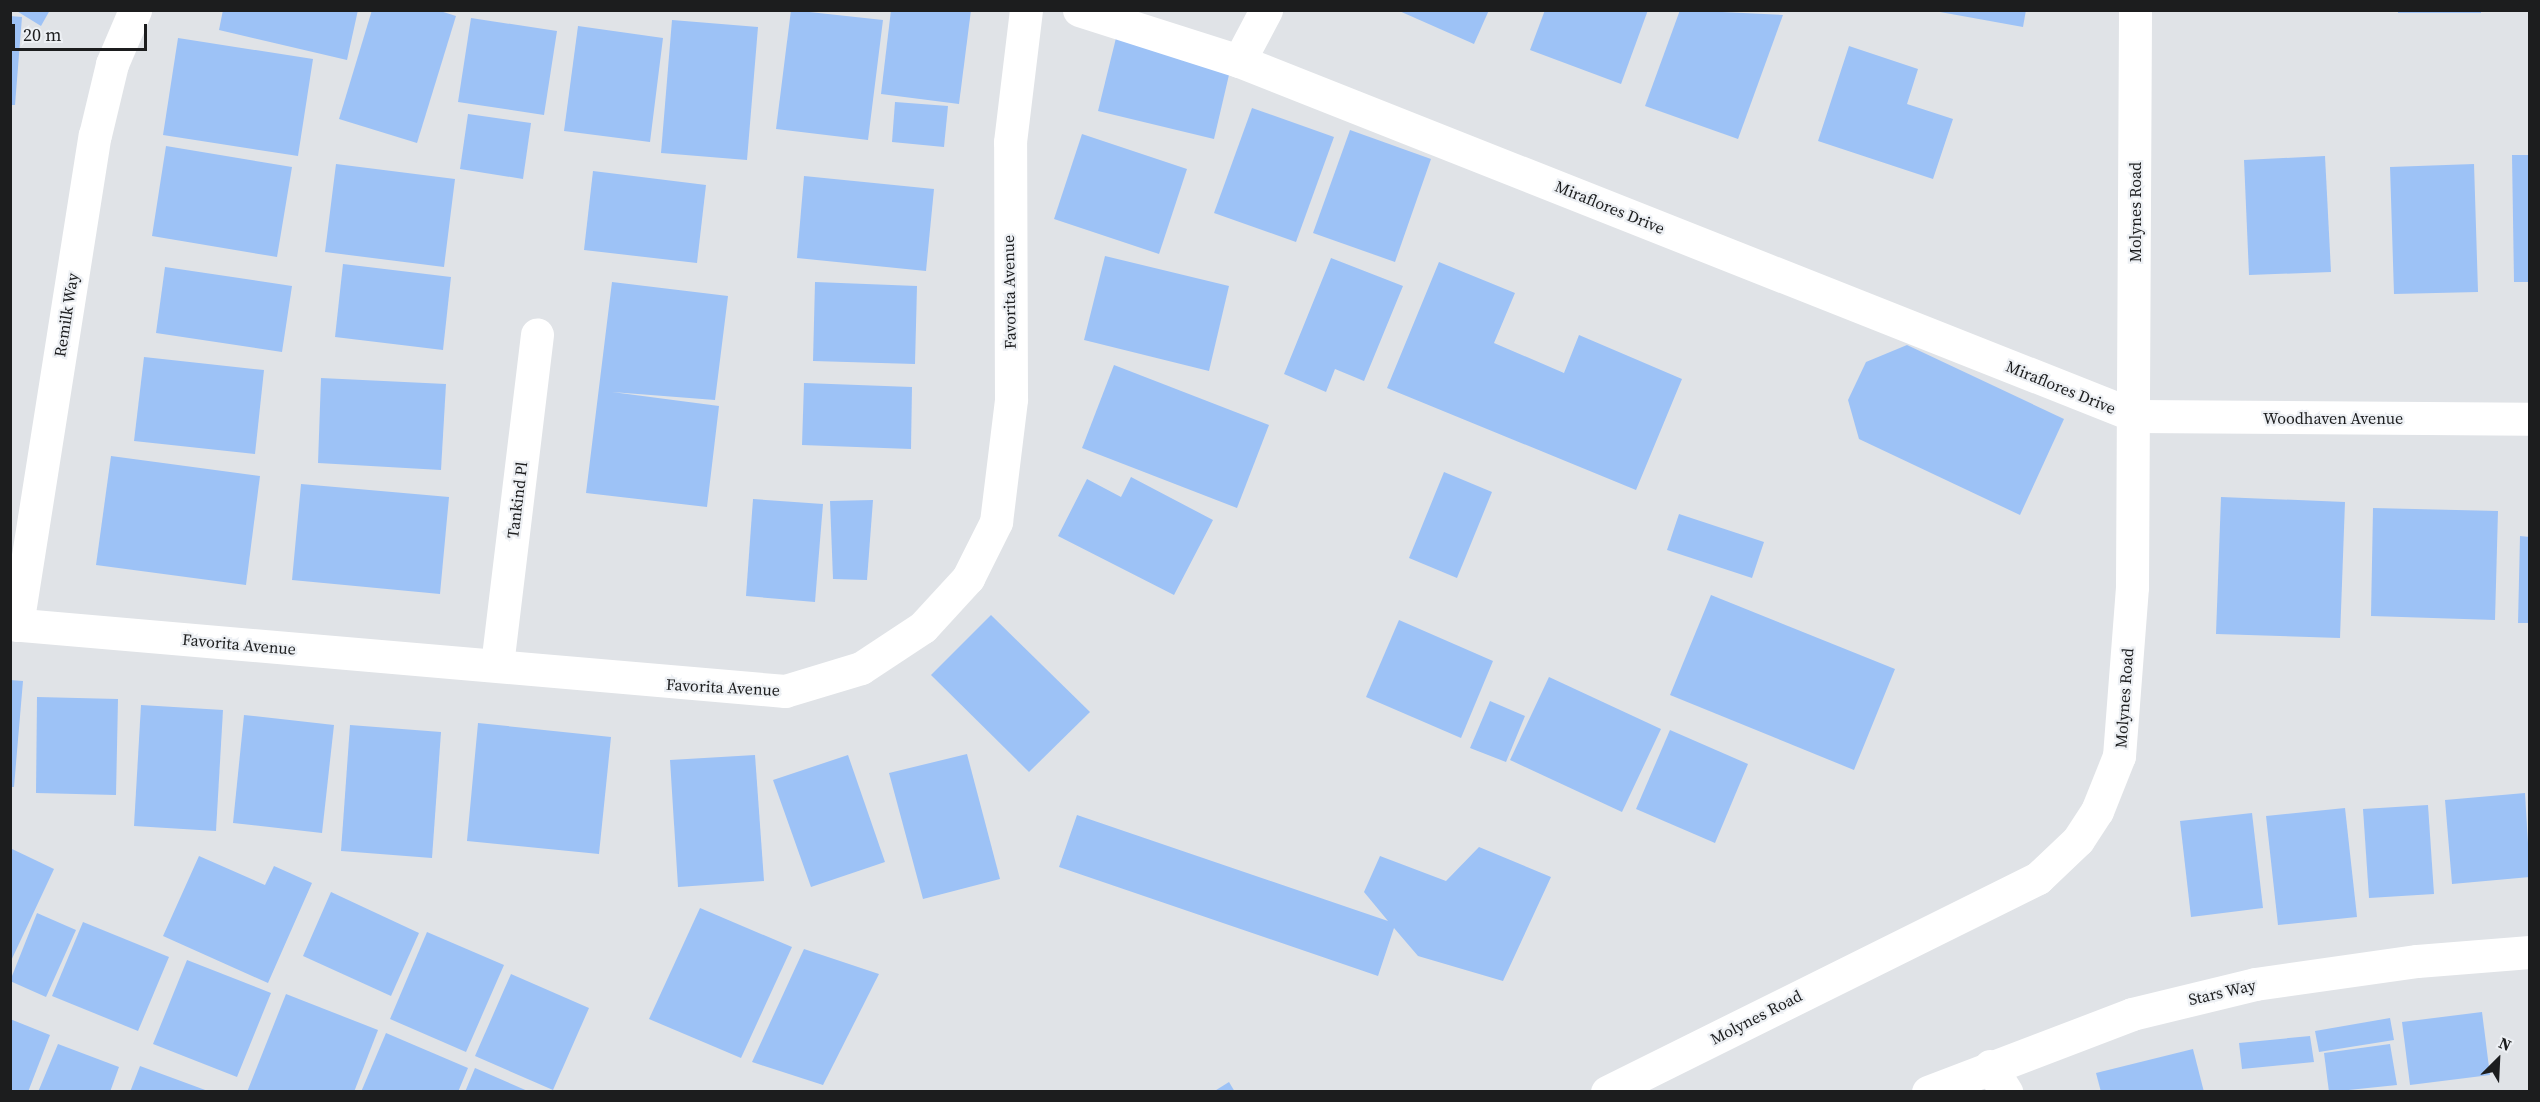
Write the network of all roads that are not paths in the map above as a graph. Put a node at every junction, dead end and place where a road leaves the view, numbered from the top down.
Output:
1 (135, 10) edge
2 (1026, 10) edge
3 (1079, 10) edge
4 (1266, 10) edge
5 (2135, 10) edge
6 (1239, 61) junction
7 (537, 334) dead end
8 (2136, 416) junction
9 (2529, 419) edge
10 (14, 625) edge
11 (497, 665) junction
12 (2529, 952) edge
13 (1998, 1079) edge
14 (1607, 1092) edge
15 (1928, 1092) edge

1 - 10 street, Remilk Way
2 - 11 street, Favorita Avenue
3 - 6 street, Miraflores Drive
4 - 6 street
5 - 8 street, Molynes Road
6 - 8 street, Miraflores Drive
7 - 11 street, Tankind Pl
8 - 9 street, Woodhaven Avenue
8 - 14 street, Molynes Road
10 - 11 street, Favorita Avenue
12 - 13 street, Stars Way
13 - 15 street, Stars Way

